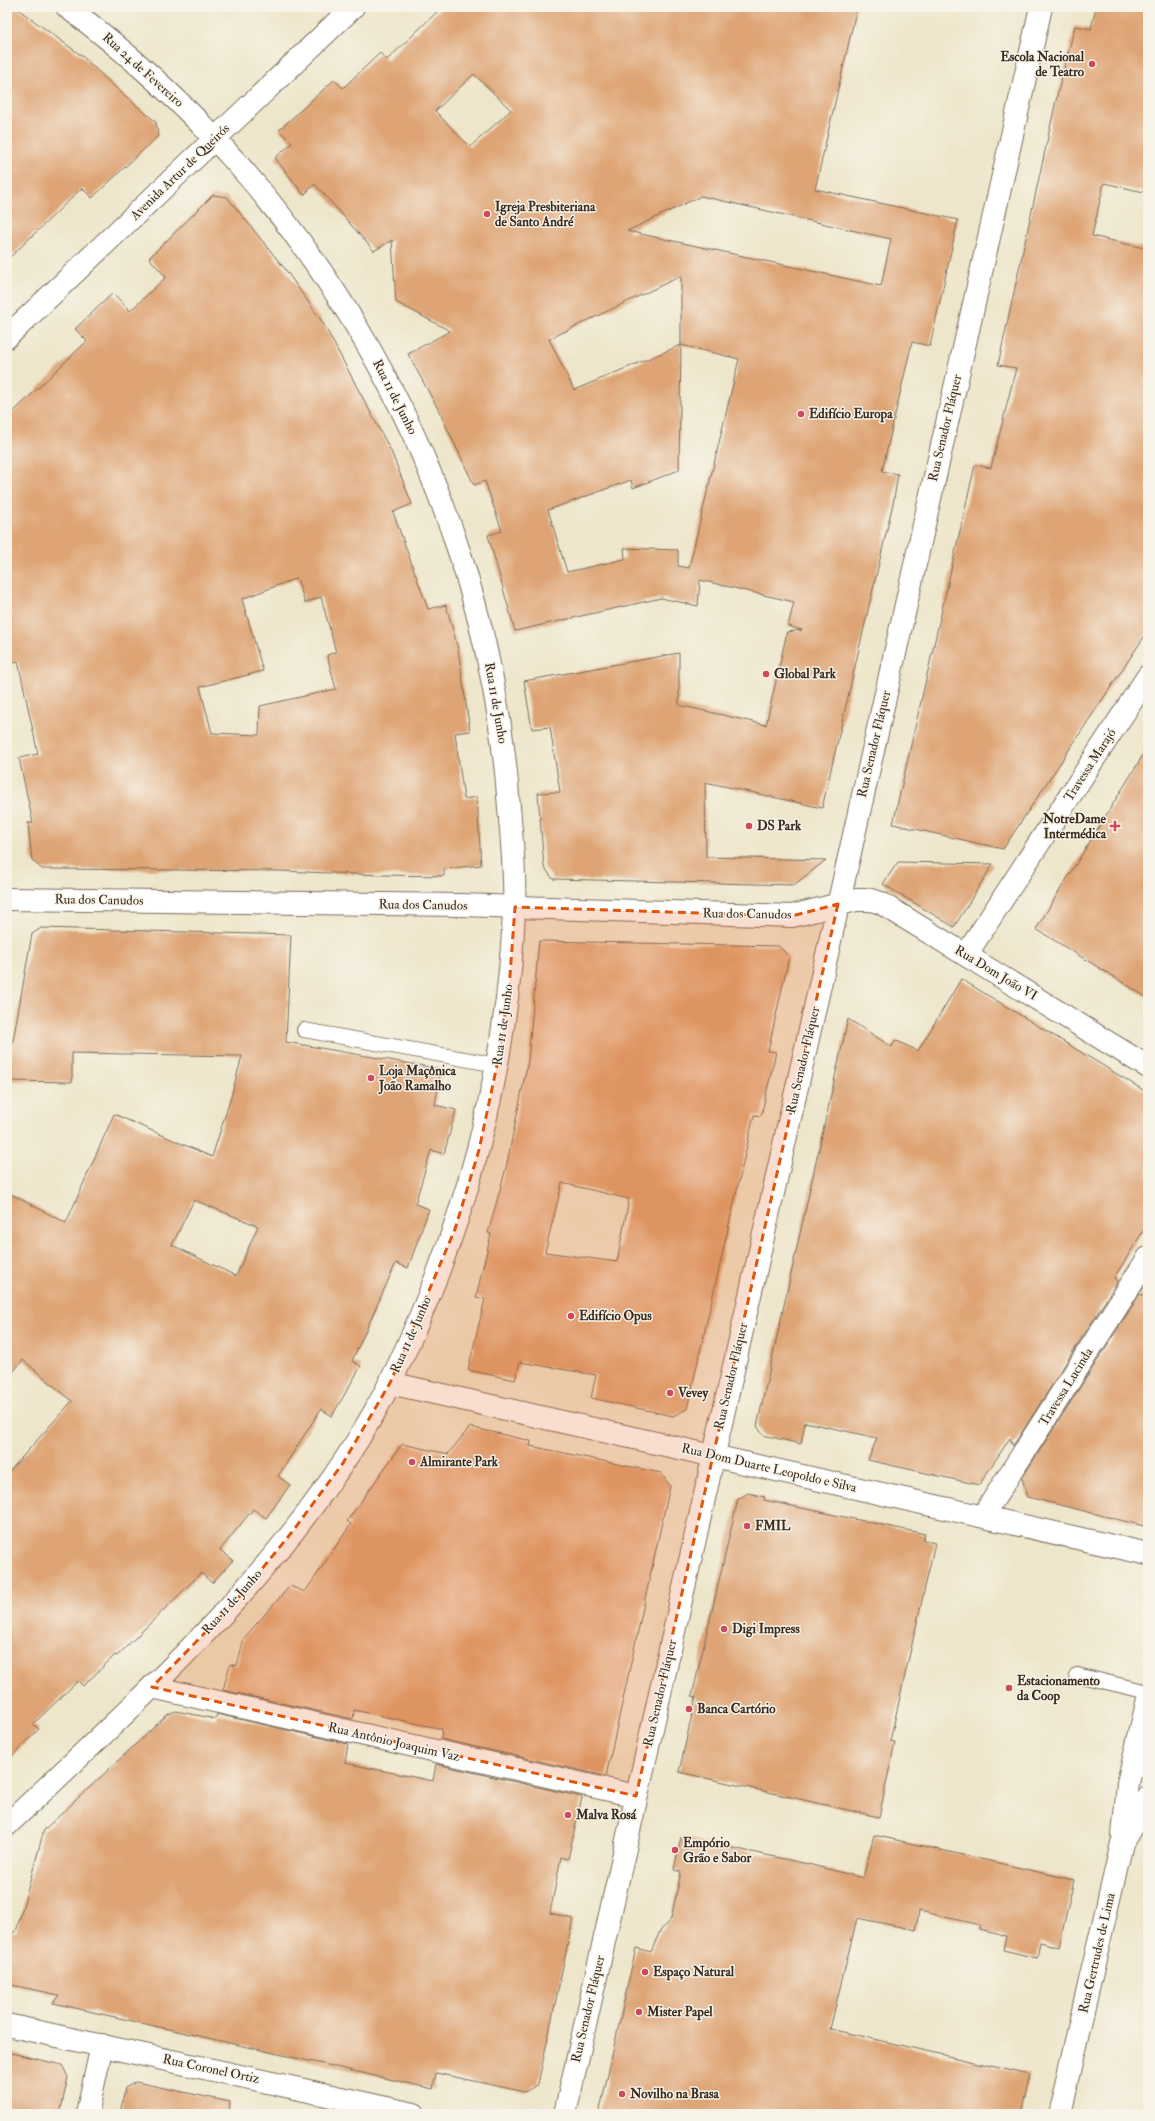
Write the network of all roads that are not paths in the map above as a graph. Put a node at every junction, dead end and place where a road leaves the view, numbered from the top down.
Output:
1 (67, 7) edge
2 (353, 7) edge
3 (1041, 7) edge
4 (215, 139) junction
5 (7, 337) edge
6 (1148, 676) edge
7 (7, 899) edge
8 (838, 904) junction
9 (515, 907) junction
10 (966, 954) junction
11 (304, 1030) dead end
12 (498, 1064) junction
13 (1148, 1066) edge
14 (1148, 1258) edge
15 (390, 1383) junction
16 (713, 1456) junction
17 (983, 1516) junction
18 (1148, 1554) edge
19 (1077, 1675) dead end
20 (152, 1687) junction
21 (1148, 1692) edge
22 (1148, 1699) edge
23 (636, 1796) junction
24 (1148, 1798) edge
25 (7, 1825) edge
26 (1122, 1843) junction
27 (7, 2025) edge
28 (102, 2045) junction
29 (87, 2114) edge
30 (414, 2114) edge
31 (565, 2114) edge
32 (1059, 2114) edge

1 - 4 street, Rua 24 de Fevereiro
2 - 4 street, Avenida Artur de Queirós
3 - 8 street, Rua Senador Fláquer
4 - 5 street, Avenida Artur de Queirós
4 - 9 street, Rua 11 de Junho
6 - 10 street, Travessa Marajó
7 - 9 street, Rua dos Canudos
8 - 9 street, Rua dos Canudos
8 - 10 street, Rua Dom João VI
8 - 16 street, Rua Senador Fláquer
9 - 12 street, Rua 11 de Junho
10 - 13 street, Rua Dom João VI
11 - 12 lane
12 - 15 street, Rua 11 de Junho
14 - 17 street, Travessa Lucinda
15 - 16 street, Rua Dom Duarte Leopoldo e Silva
15 - 20 street, Rua 11 de Junho
16 - 17 street, Rua Dom Duarte Leopoldo e Silva
16 - 23 street, Rua Senador Fláquer
17 - 18 street, Rua Dom Duarte Leopoldo e Silva
19 - 21 lane
20 - 23 street, Rua Antônio Joaquim Vaz
20 - 25 street, Rua 11 de Junho
22 - 26 street
23 - 31 street, Rua Senador Fláquer
24 - 26 street, Rua Gertrudes de Lima
26 - 32 street, Rua Gertrudes de Lima
27 - 28 street, Rua Coronel Ortiz
28 - 29 street
28 - 30 street, Rua Coronel Ortiz

